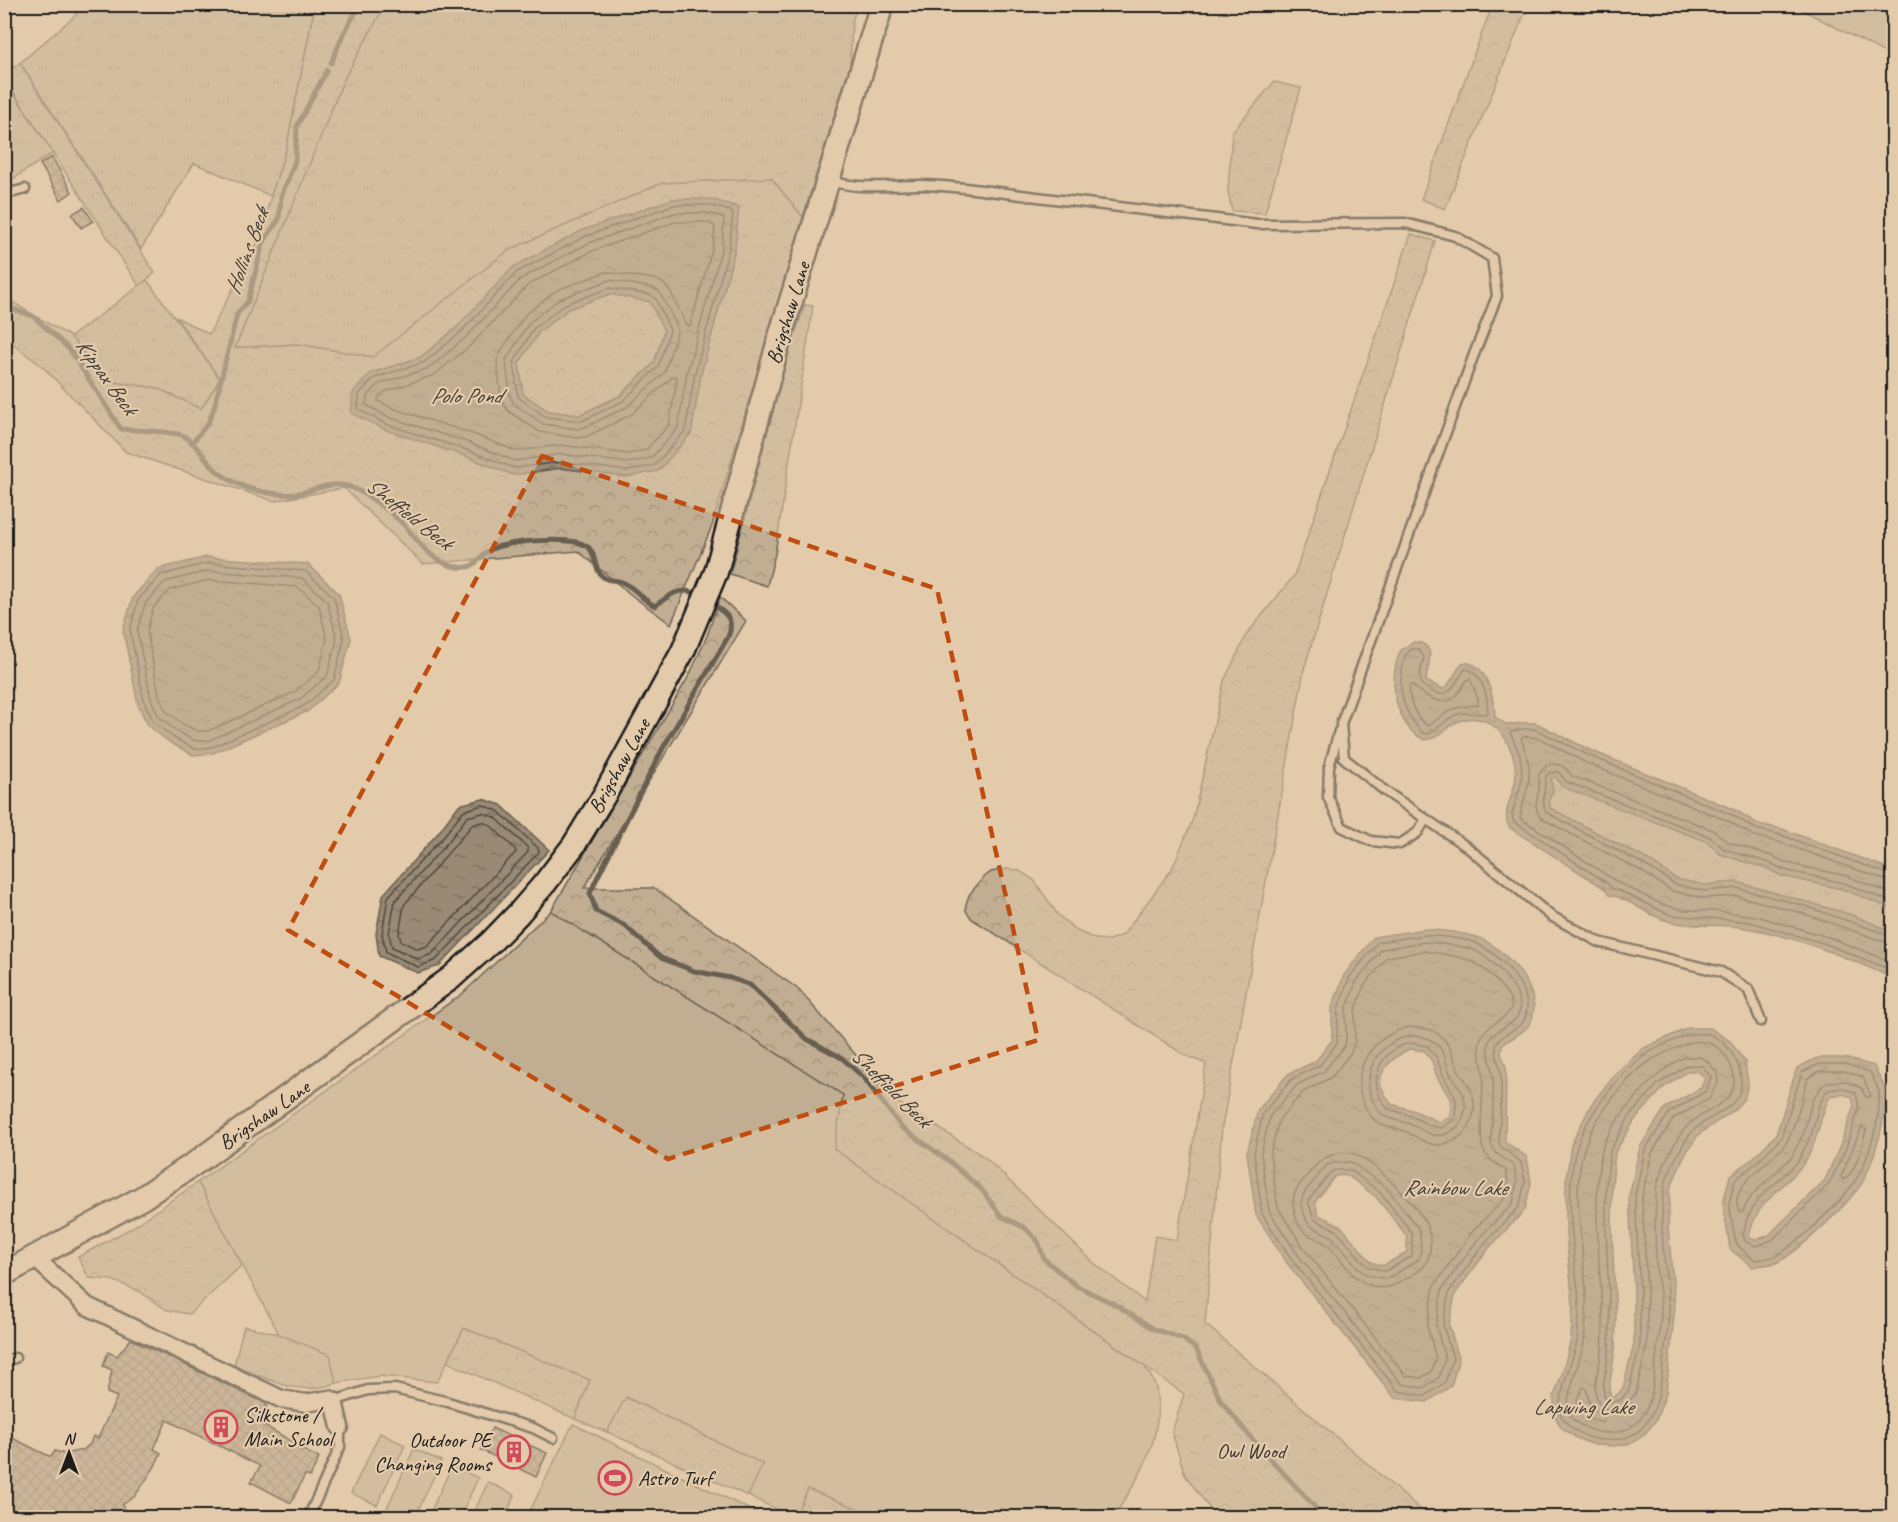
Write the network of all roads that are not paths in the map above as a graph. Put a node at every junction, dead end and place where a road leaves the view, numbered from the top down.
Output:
1 (882, 4) edge
2 (828, 181) junction
3 (25, 189) dead end
4 (4, 191) edge
5 (1341, 724) junction
6 (1426, 819) junction
7 (1761, 1021) dead end
8 (35, 1258) junction
9 (4, 1274) edge
10 (15, 1358) dead end
11 (4, 1361) edge
12 (334, 1401) junction
13 (340, 1427) joint
14 (553, 1438) dead end
15 (308, 1518) edge

1 - 2 street, Brigshaw Lane
2 - 5 lane
2 - 8 street, Brigshaw Lane
3 - 4 lane
5 - 6 lane
5 - 6 lane
6 - 7 lane
8 - 9 street, Brigshaw Lane
8 - 12 street
10 - 11 lane
12 - 13 street
12 - 14 lane
13 - 15 lane

